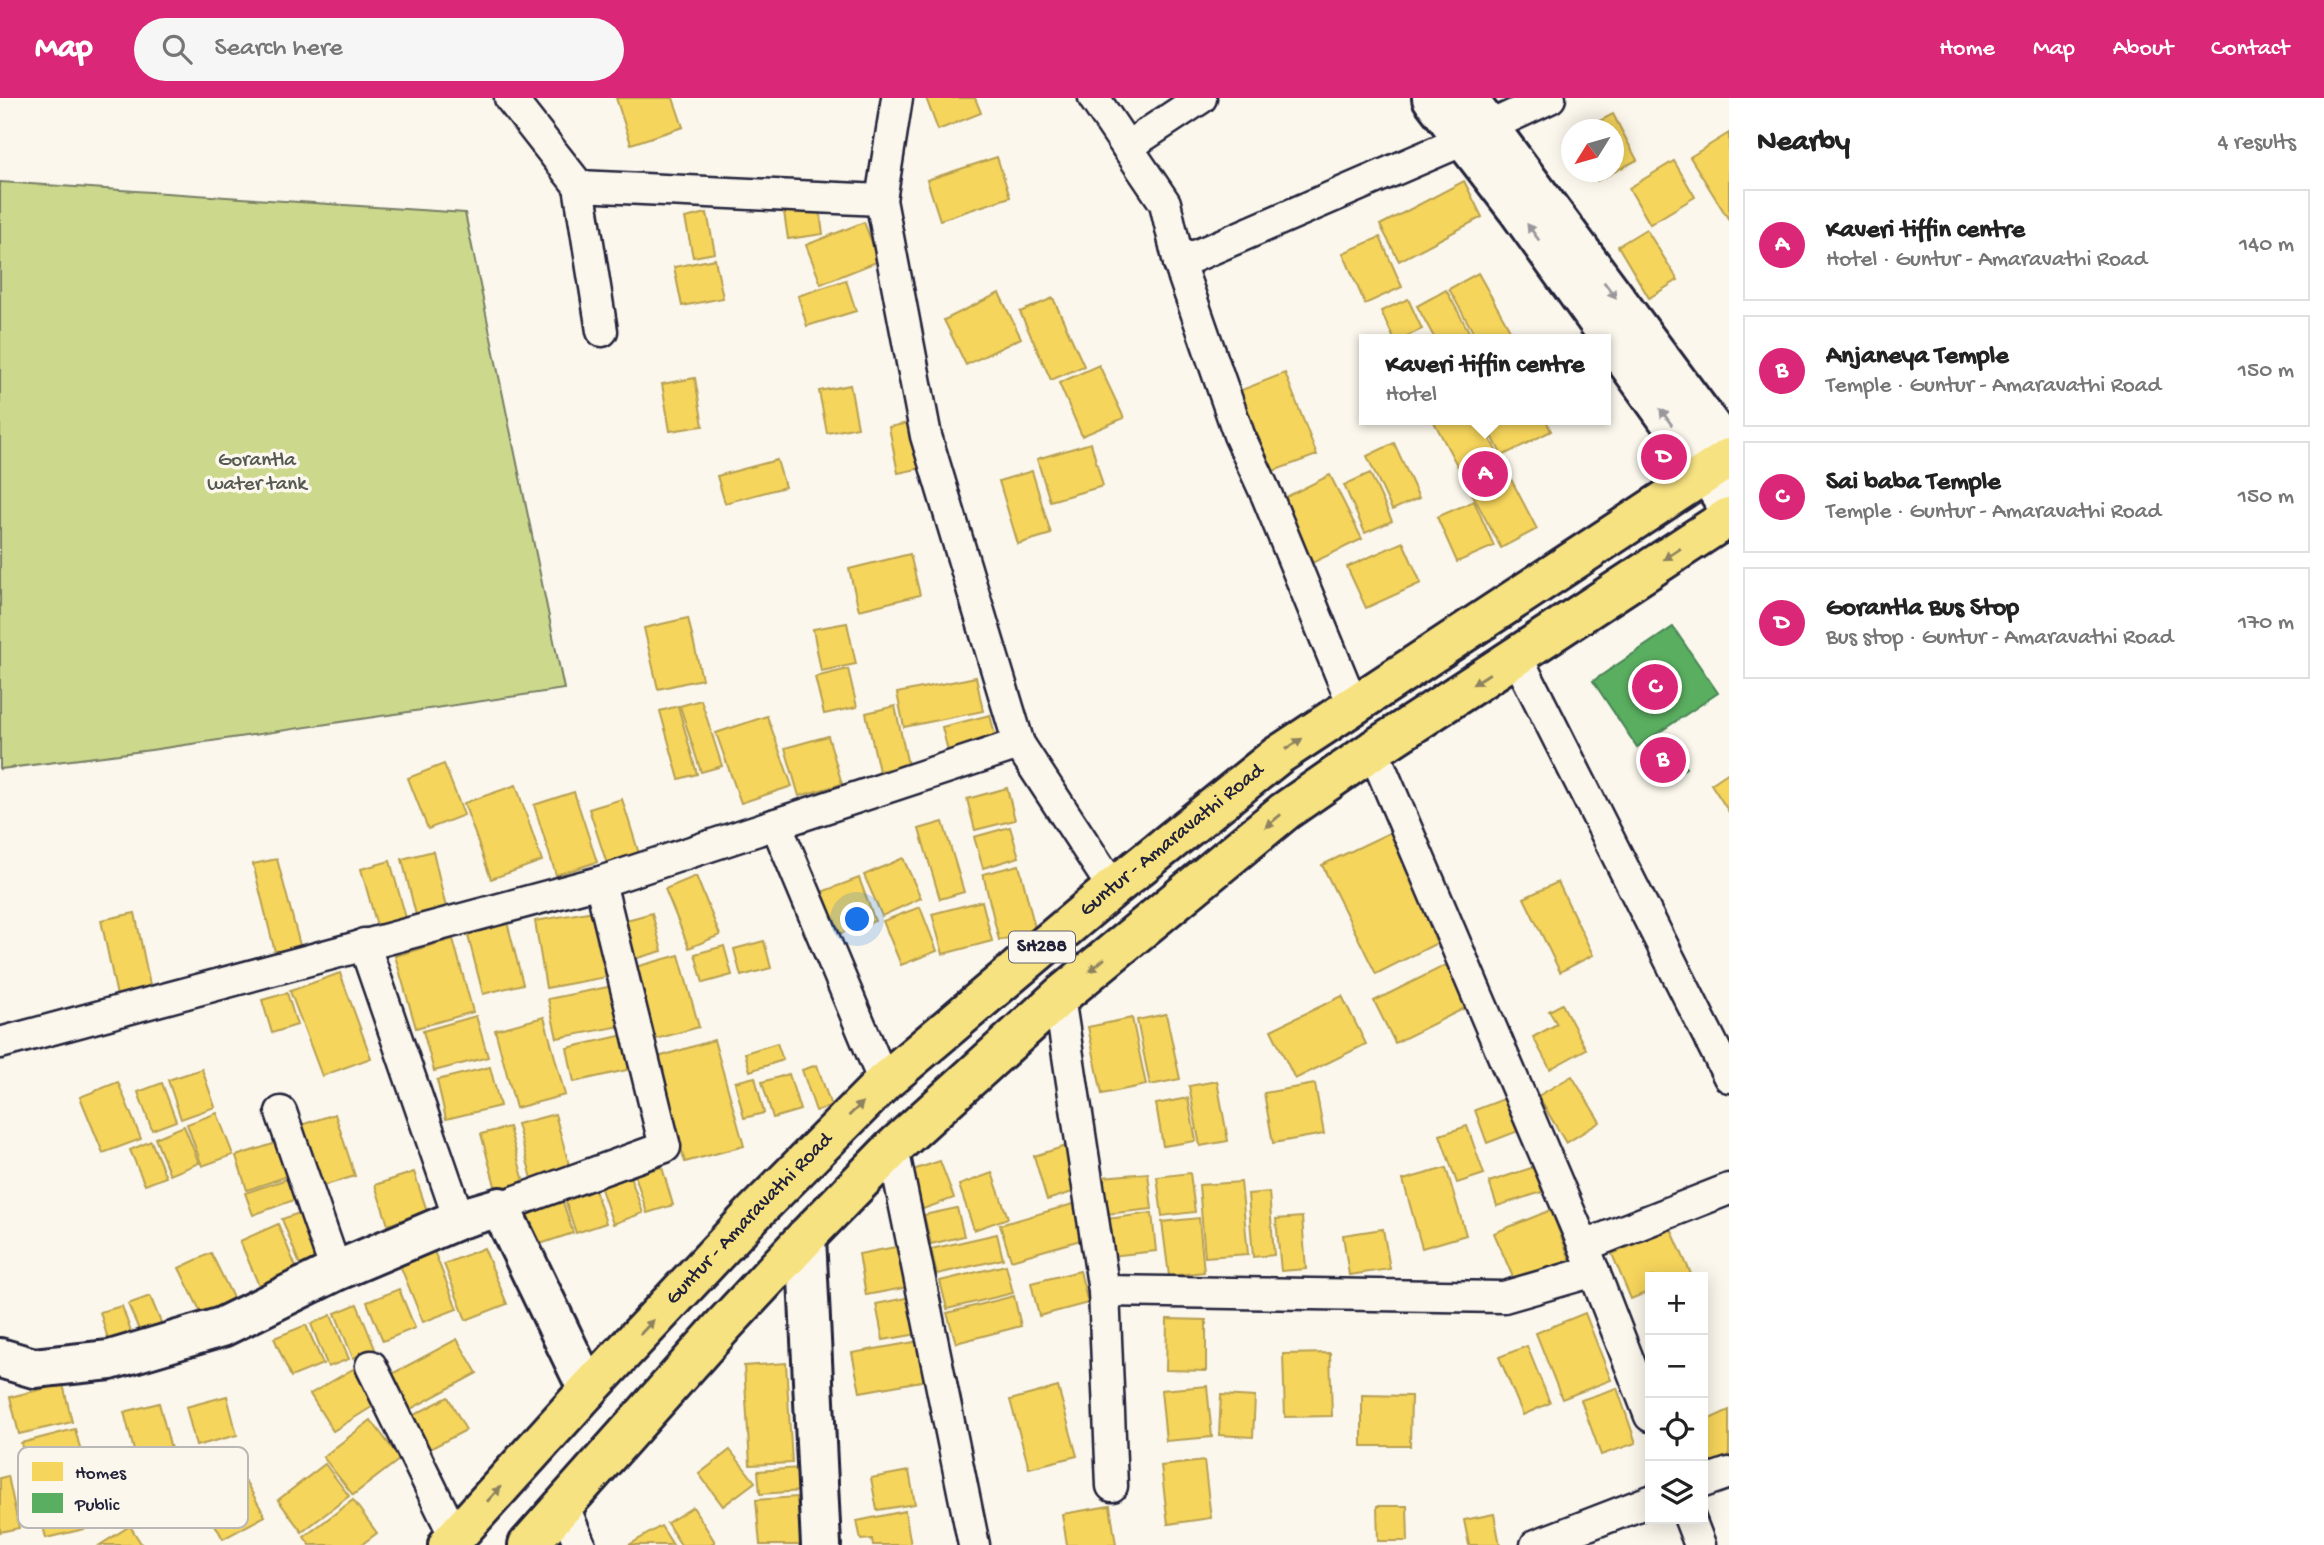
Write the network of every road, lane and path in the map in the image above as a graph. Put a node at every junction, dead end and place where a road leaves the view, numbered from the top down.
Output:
1 (510, 98) edge
2 (897, 98) edge
3 (1094, 98) edge
4 (1201, 98) edge
5 (1432, 98) edge
6 (1550, 98) edge
7 (1473, 122) edge
8 (1127, 147) junction
9 (579, 186) junction
10 (881, 200) junction
11 (1179, 263) junction
12 (602, 331) dead end
13 (1721, 460) edge
14 (1729, 508) edge
15 (1729, 517) edge
16 (1516, 655) junction
17 (1353, 705) junction
18 (1019, 744) junction
19 (1373, 750) junction
20 (776, 824) junction
21 (600, 882) junction
22 (1113, 888) junction
23 (364, 944) junction
24 (1059, 997) junction
25 (0, 1044) edge
26 (1729, 1077) edge
27 (884, 1082) junction
28 (281, 1112) dead end
29 (893, 1148) junction
30 (1729, 1189) edge
31 (500, 1207) junction
32 (459, 1219) junction
33 (806, 1237) junction
34 (1589, 1259) junction
35 (336, 1271) junction
36 (1104, 1291) junction
37 (0, 1358) edge
38 (371, 1366) dead end
39 (588, 1390) junction
40 (1645, 1403) edge
41 (1729, 1473) edge
42 (1708, 1480) edge
43 (1112, 1486) dead end
44 (1645, 1503) edge
45 (563, 1504) junction
46 (1692, 1524) edge
47 (452, 1541) edge
48 (528, 1545) edge
49 (580, 1545) edge
50 (821, 1545) edge
51 (974, 1545) edge
52 (1536, 1545) edge
53 (1700, 1545) edge

1 - 9 street
2 - 10 street
3 - 8 street
4 - 8 street
5 - 7 street
6 - 7 street
7 - 11 street
7 - 13 street
8 - 11 street
9 - 10 street
9 - 12 street
10 - 18 street
11 - 17 street
13 - 14 street
13 - 17 main road, Guntur - Amaravathi Road / SH288
15 -> 16 main road, SH288
16 -> 19 main road, SH288
16 - 26 street
22 -> 17 main road, Guntur - Amaravathi Road / SH288
18 - 20 street
18 - 22 street
19 -> 24 main road, SH288
19 - 34 street
20 - 21 street
20 - 27 street
21 - 23 street
21 - 31 street
22 - 27 main road, Guntur - Amaravathi Road / SH288
23 - 25 street
23 - 32 street
24 - 29 main road, SH288
24 - 36 street
39 -> 27 main road, Guntur - Amaravathi Road / SH288
28 - 35 street
29 - 33 main road, SH288
29 - 51 street
30 - 34 street
31 - 32 street
31 - 39 street
32 - 35 street
33 - 45 main road, SH288
33 - 50 street
34 - 36 street
34 - 40 street
35 - 37 street
36 - 43 street
38 - 47 street
47 -> 39 main road, Guntur - Amaravathi Road / SH288
41 - 42 street
44 - 52 street
45 - 48 main road, SH288
45 - 49 street
46 - 53 street

